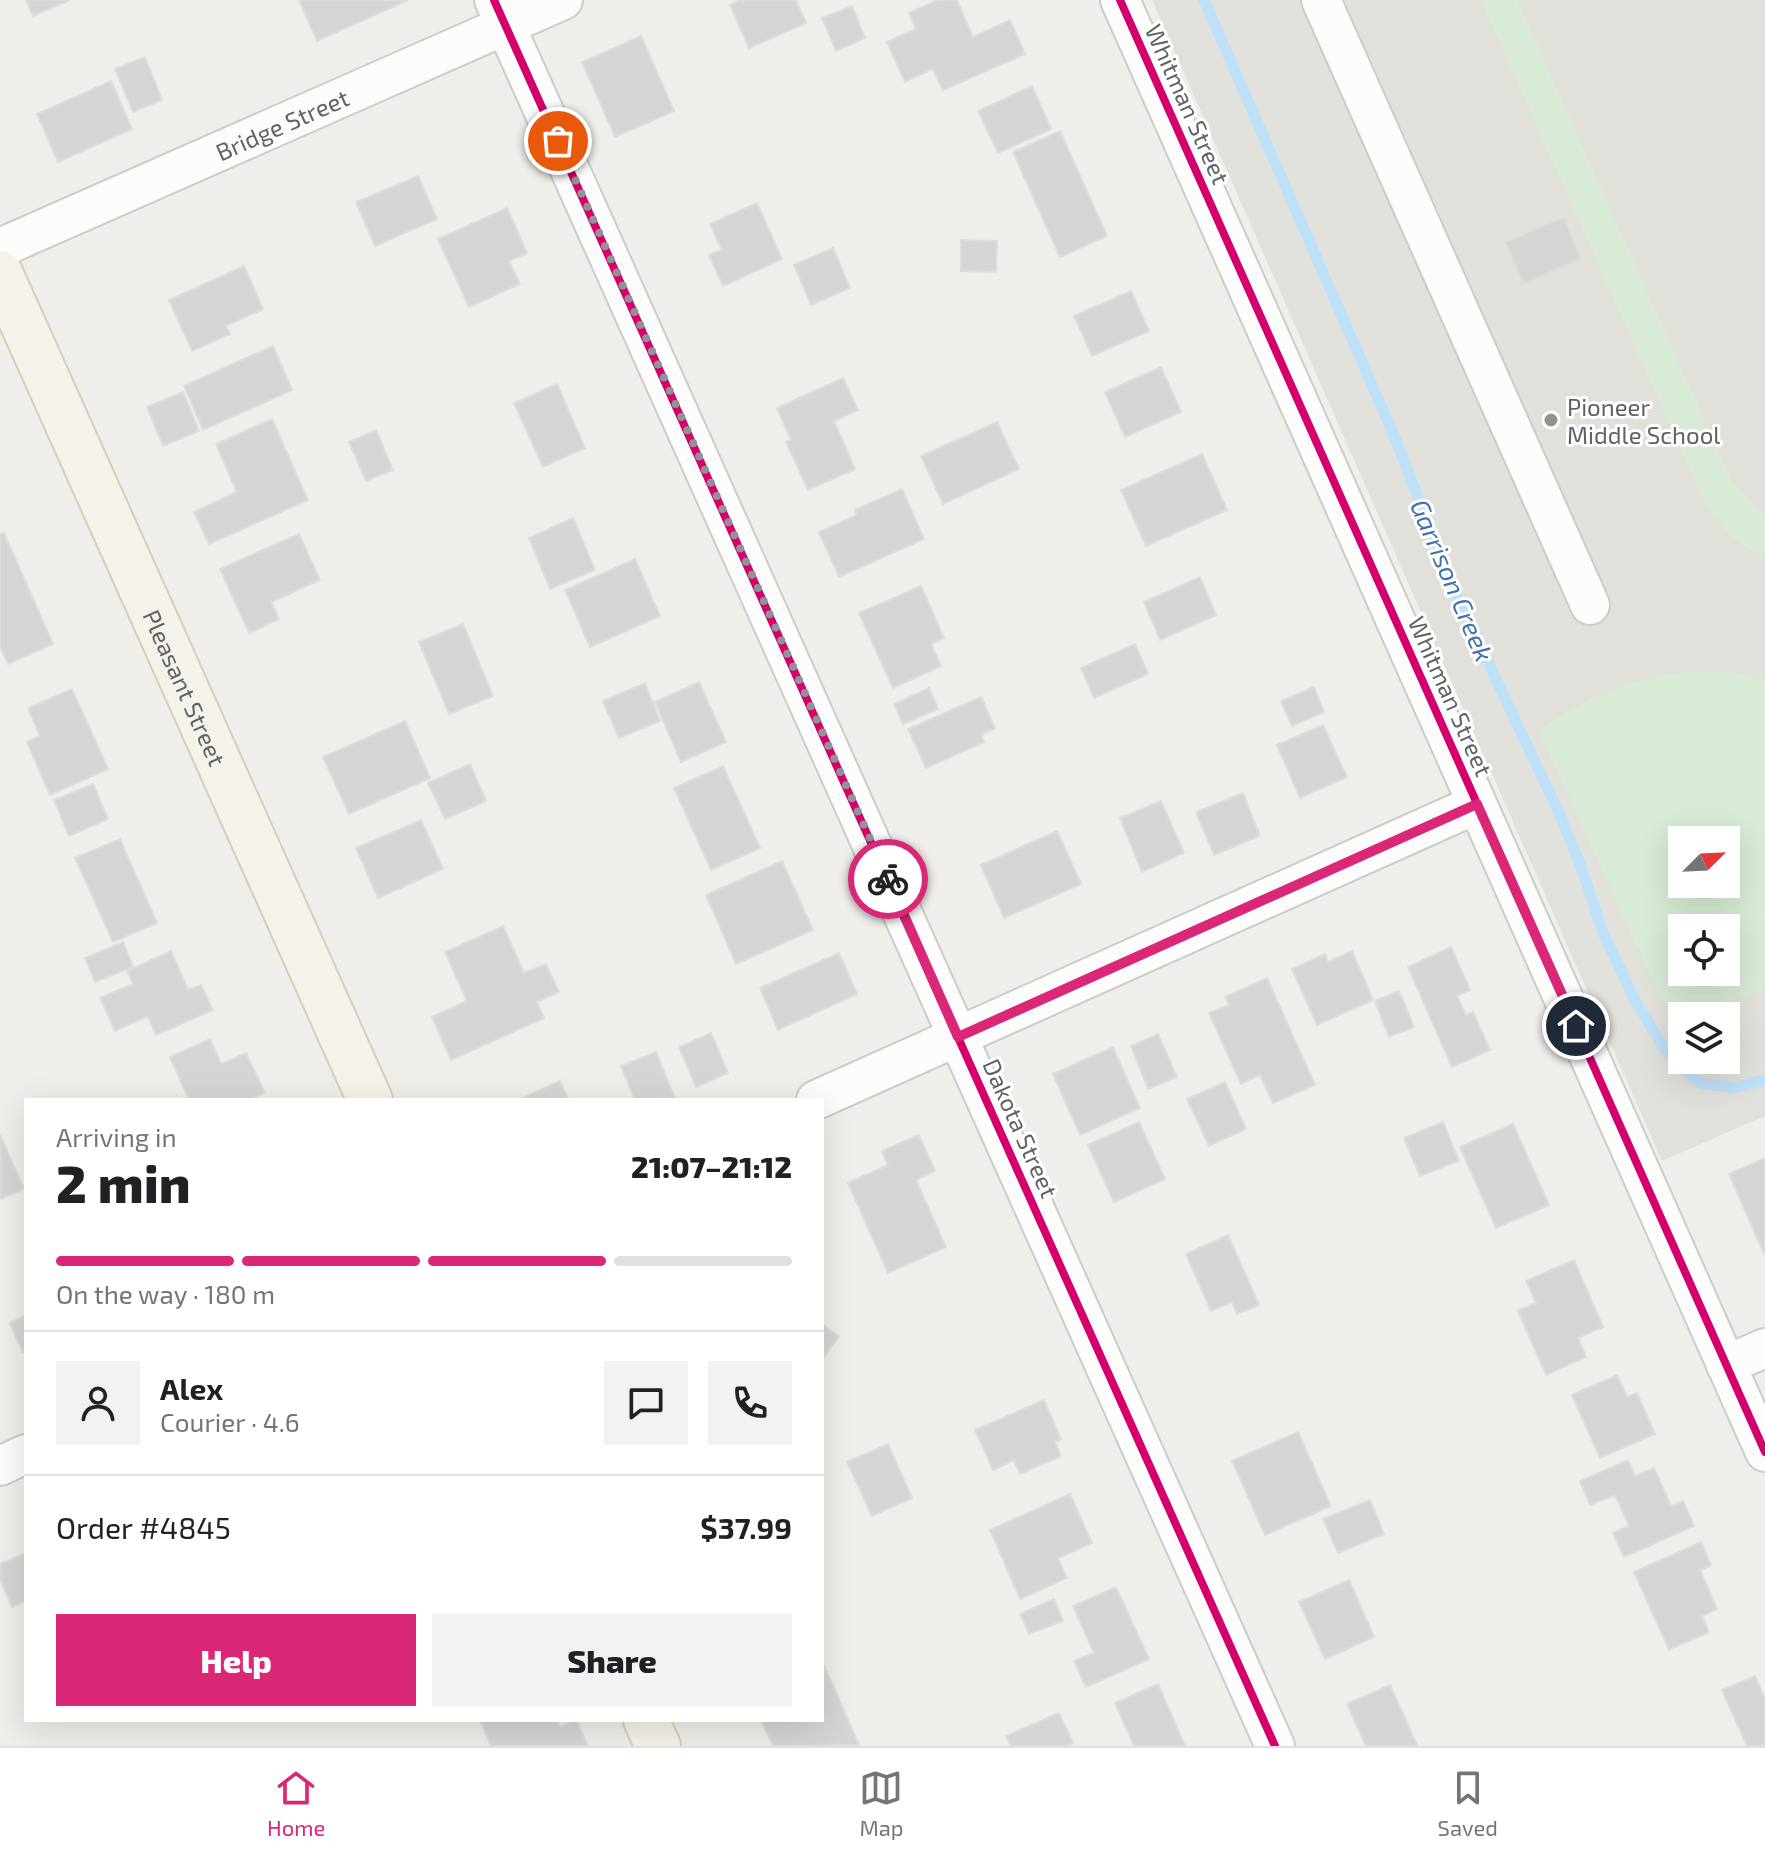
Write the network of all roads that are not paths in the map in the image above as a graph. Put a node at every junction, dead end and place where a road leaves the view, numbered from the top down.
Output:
1 (563, 0) edge
2 (1120, 0) edge
3 (1321, 0) edge
4 (500, 13) edge
5 (0, 248) edge
6 (0, 273) edge
7 (1590, 605) dead end
8 (1477, 804) junction
9 (958, 1037) junction
10 (369, 1098) edge
11 (821, 1098) edge
12 (1765, 1348) edge
13 (1726, 1365) junction
14 (1765, 1452) edge
15 (24, 1455) edge
16 (0, 1466) edge
17 (647, 1722) edge
18 (658, 1746) edge
19 (1275, 1746) edge

1 - 4 street, Bridge Street
2 - 8 street, Whitman Street
3 - 7 street
4 - 5 street, Bridge Street
4 - 9 street, Dakota Street
6 - 10 main road, Pleasant Street
8 - 9 street
8 - 13 street, Whitman Street
9 - 11 street
9 - 19 street, Dakota Street
12 - 13 street
13 - 14 street, Whitman Street
15 - 16 street
17 - 18 main road

